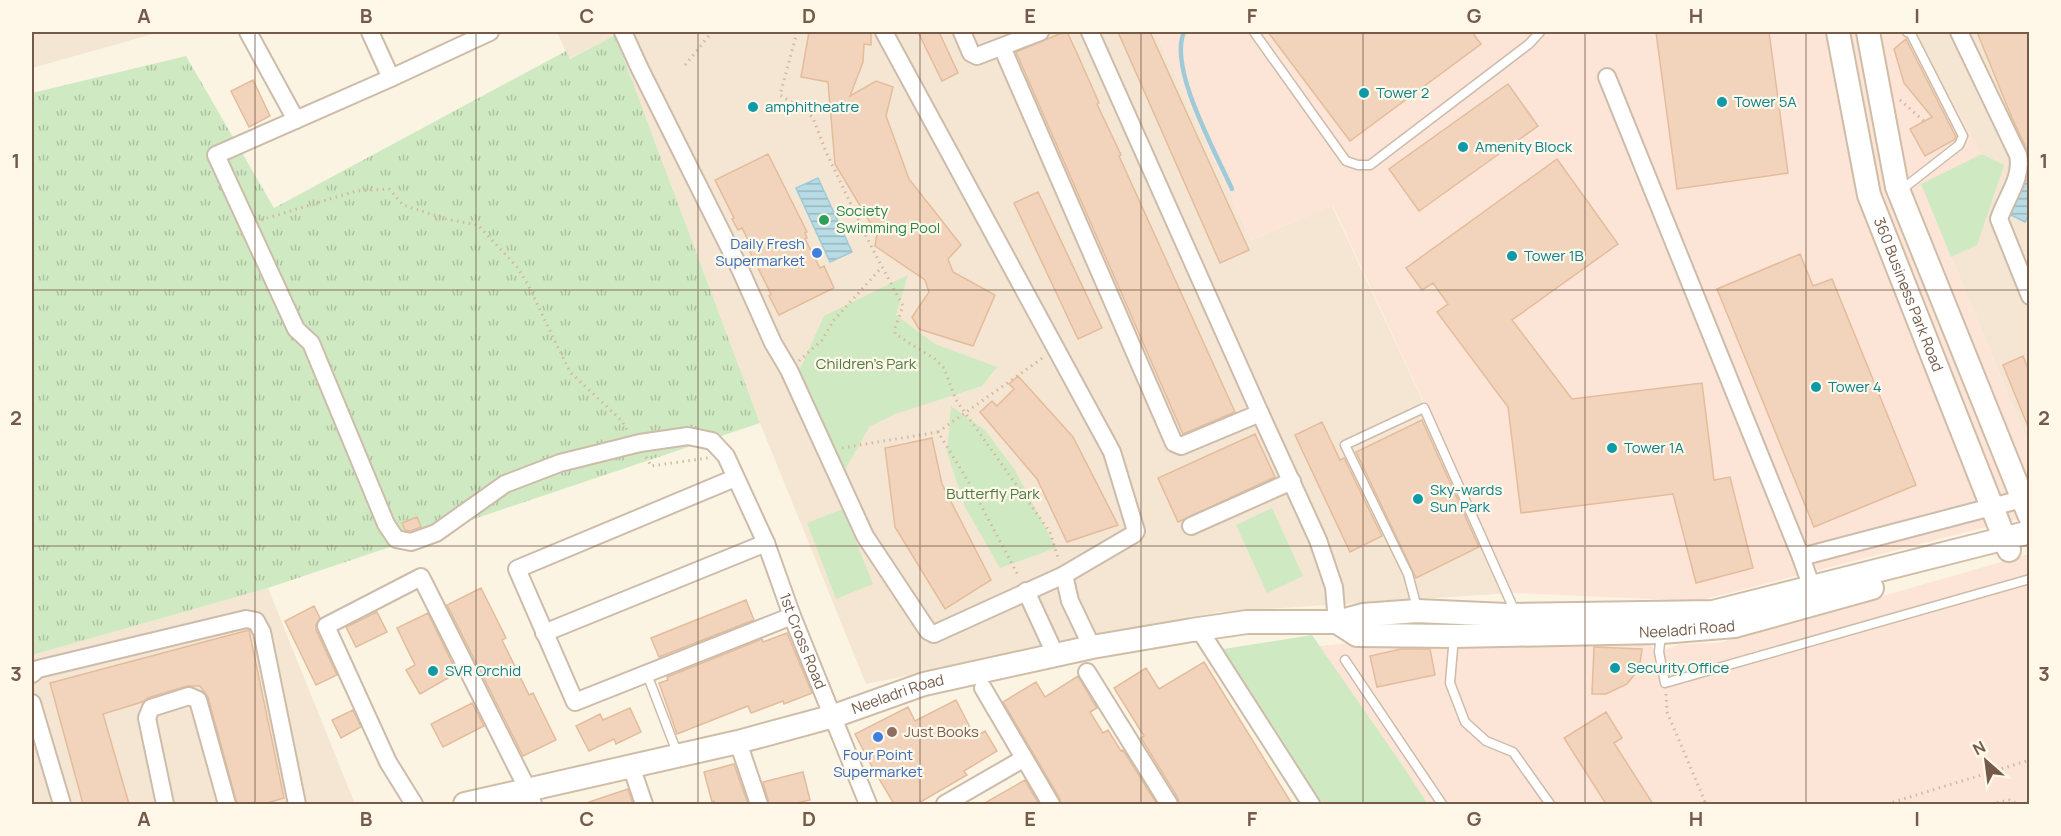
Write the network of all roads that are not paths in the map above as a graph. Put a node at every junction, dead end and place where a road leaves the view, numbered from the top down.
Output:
1 (248, 32) edge
2 (370, 32) edge
3 (490, 32) edge
4 (623, 32) edge
5 (884, 32) edge
6 (962, 32) edge
7 (1040, 32) edge
8 (1090, 32) edge
9 (1254, 32) edge
10 (1540, 32) edge
11 (1838, 32) edge
12 (1868, 32) edge
13 (1907, 32) edge
14 (1959, 32) edge
15 (466, 36) edge
16 (1002, 47) junction
17 (1607, 77) dead end
18 (391, 78) junction
19 (296, 120) junction
20 (1899, 192) junction
21 (2030, 296) edge
22 (1260, 413) junction
23 (735, 478) junction
24 (1292, 481) junction
25 (1992, 507) junction
26 (2026, 508) edge
27 (1191, 526) dead end
28 (2030, 532) edge
29 (766, 543) junction
30 (2014, 544) edge
31 (1801, 556) junction
32 (1064, 575) junction
33 (2030, 579) edge
34 (1812, 588) junction
35 (1026, 591) junction
36 (1418, 611) junction
37 (1516, 614) junction
38 (792, 616) junction
39 (1337, 622) junction
40 (1662, 623) junction
41 (1491, 625) junction
42 (1199, 629) junction
43 (544, 633) junction
44 (1454, 636) junction
45 (1092, 647) junction
46 (1056, 656) junction
47 (1345, 660) dead end
48 (1087, 672) dead end
49 (32, 674) edge
50 (650, 682) dead end
51 (983, 688) dead end
52 (32, 703) edge
53 (834, 716) junction
54 (738, 742) junction
55 (678, 756) junction
56 (1023, 759) junction
57 (631, 766) junction
58 (530, 797) edge
59 (62, 804) edge
60 (165, 804) edge
61 (227, 804) edge
62 (297, 804) edge
63 (414, 804) edge
64 (468, 804) edge
65 (644, 804) edge
66 (759, 804) edge
67 (868, 804) edge
68 (945, 804) edge
69 (1051, 804) edge
70 (1169, 804) edge
71 (1311, 804) edge
72 (1442, 804) edge
73 (1550, 804) edge

1 - 19 street
2 - 18 street
3 - 15 street
4 - 35 street
5 - 32 street
6 - 16 street
7 - 16 street
8 - 22 street
9 - 10 lane
11 - 25 main road, 360 Business Park Road
12 - 20 main road, 360 Business Park Road
13 - 20 lane
14 - 21 street
15 - 18 street
16 - 22 street
17 - 31 street
18 - 19 street
19 - 23 street, 1st Cross Road
20 - 26 main road, 360 Business Park Road
22 - 24 street
23 - 29 street, 1st Cross Road
23 - 43 street
24 - 27 street
24 - 39 street
25 - 26 street
25 - 30 main road, 360 Business Park Road
25 - 31 street
28 - 30 main road, Neeladri Road
29 - 38 street, 1st Cross Road
29 - 43 street
30 - 34 main road, Neeladri Road
30 - 40 main road, Neeladri Road
31 - 34 street
32 - 35 street
32 - 45 street
33 - 40 lane
34 - 40 main road, Neeladri Road
35 - 46 street
36 - 37 lane
36 - 39 main road, Neeladri Road
36 - 41 main road, Neeladri Road
37 - 40 main road, Neeladri Road
37 - 41 main road, Neeladri Road
38 - 43 street
38 - 53 street, 1st Cross Road
39 - 42 main road, Neeladri Road
39 - 44 main road, Neeladri Road
40 - 41 main road, Neeladri Road
41 - 44 main road, Neeladri Road
42 - 45 main road, Neeladri Road
42 - 71 street
44 - 73 lane
45 - 46 main road, Neeladri Road
46 - 53 main road, Neeladri Road
47 - 72 lane
48 - 70 street
49 - 62 street
50 - 55 lane
51 - 56 street
52 - 59 street
53 - 54 main road, Neeladri Road
53 - 67 street, 1st Cross Road
54 - 55 main road, Neeladri Road
54 - 66 street
55 - 57 main road, Neeladri Road
56 - 68 street
56 - 69 street
57 - 58 main road, Neeladri Road
57 - 65 street
58 - 63 street
58 - 64 main road, Neeladri Road
60 - 61 street

